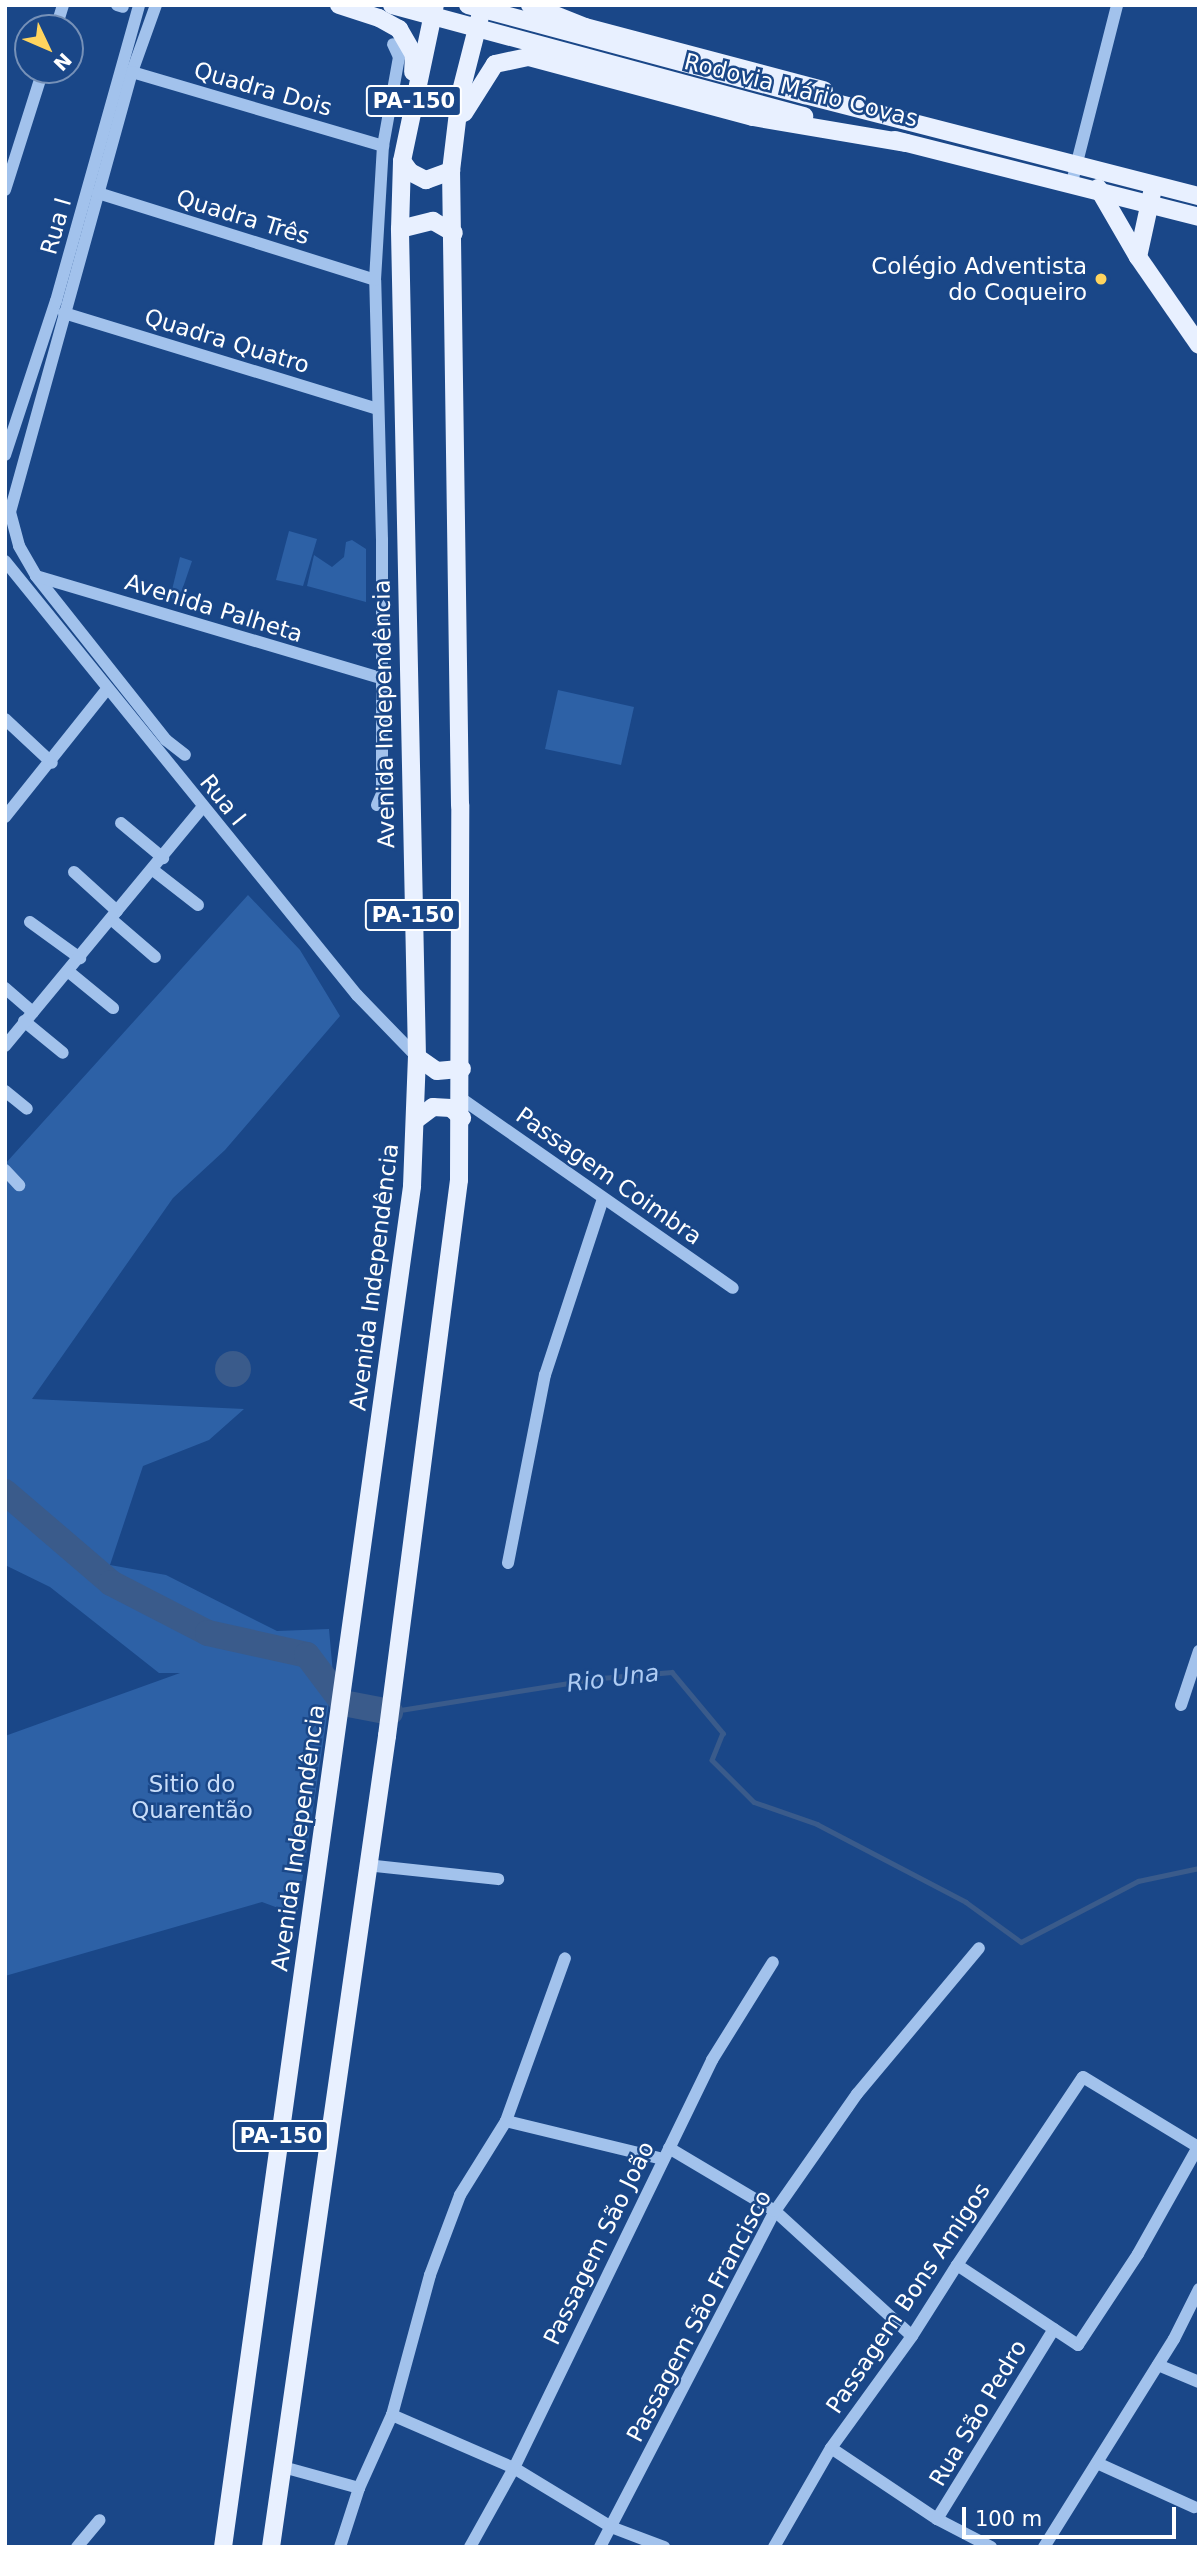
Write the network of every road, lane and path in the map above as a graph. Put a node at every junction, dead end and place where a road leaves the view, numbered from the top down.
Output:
1 (139, 5) edge
2 (156, 5) edge
3 (339, 5) edge
4 (392, 5) edge
5 (435, 5) edge
6 (468, 5) edge
7 (483, 5) edge
8 (530, 5) edge
9 (1117, 5) edge
10 (393, 44) dead end
11 (132, 72) junction
12 (39, 84) edge
13 (410, 121) junction
14 (917, 122) junction
15 (454, 135) junction
16 (907, 143) junction
17 (383, 146) junction
18 (402, 161) junction
19 (1077, 163) junction
20 (451, 171) junction
21 (1100, 179) junction
22 (1072, 182) junction
23 (1154, 183) junction
24 (5, 190) edge
25 (98, 193) junction
26 (1199, 196) edge
27 (1150, 202) junction
28 (1199, 217) edge
29 (400, 229) junction
30 (454, 233) junction
31 (1138, 257) junction
32 (375, 280) junction
33 (64, 313) junction
34 (1199, 345) edge
35 (378, 409) junction
36 (9, 425) edge
37 (5, 455) edge
38 (7, 570) edge
39 (36, 576) junction
40 (381, 678) junction
41 (107, 689) junction
42 (5, 719) edge
43 (185, 755) dead end
44 (52, 763) junction
45 (377, 805) dead end
46 (202, 808) junction
47 (5, 817) edge
48 (121, 823) dead end
49 (163, 858) junction
50 (153, 870) junction
51 (74, 872) dead end
52 (198, 905) dead end
53 (114, 915) junction
54 (30, 922) dead end
55 (155, 957) dead end
56 (80, 958) junction
57 (69, 972) junction
58 (5, 988) edge
59 (113, 1008) dead end
60 (28, 1017) junction
61 (5, 1046) edge
62 (63, 1053) dead end
63 (417, 1057) junction
64 (462, 1069) junction
65 (5, 1091) edge
66 (462, 1099) junction
67 (27, 1109) dead end
68 (462, 1118) junction
69 (418, 1119) junction
70 (5, 1170) edge
71 (19, 1185) dead end
72 (603, 1199) junction
73 (733, 1288) dead end
74 (508, 1563) dead end
75 (1199, 1651) edge
76 (1181, 1705) dead end
77 (366, 1865) junction
78 (498, 1879) dead end
79 (979, 1948) dead end
80 (565, 1958) dead end
81 (773, 1962) dead end
82 (506, 2121) junction
83 (1198, 2147) edge
84 (666, 2154) junction
85 (775, 2211) junction
86 (957, 2265) junction
87 (1199, 2289) edge
88 (1054, 2329) junction
89 (912, 2336) junction
90 (1158, 2365) junction
91 (1199, 2382) edge
92 (392, 2415) junction
93 (831, 2448) junction
94 (1097, 2463) junction
95 (283, 2467) junction
96 (514, 2468) junction
97 (359, 2488) junction
98 (1194, 2507) dead end
99 (937, 2519) junction
100 (100, 2520) dead end
101 (611, 2527) junction
102 (971, 2543) edge
103 (76, 2547) edge
104 (223, 2547) edge
105 (271, 2547) edge
106 (340, 2547) edge
107 (470, 2547) edge
108 (600, 2547) edge
109 (664, 2547) edge
110 (774, 2547) edge
111 (991, 2547) edge
112 (1044, 2547) edge

1 - 36 street, Rua I
2 - 11 street
3 - 13 main road
4 - 16 main road, Rodovia Mário Covas, bridge
5 - 13 main road, Avenida Independência / PA-150
6 - 14 main road, Rodovia Mário Covas, bridge
7 - 15 main road, PA-150
8 - 14 main road
9 - 19 street
10 - 17 street
11 - 17 street, Quadra Dois
11 - 25 street
12 - 24 street
13 - 18 main road, Avenida Independência / PA-150
14 - 19 main road, Rodovia Mário Covas
15 - 16 main road
15 - 20 main road, PA-150
16 - 22 main road, Rodovia Mário Covas
17 - 32 street
18 - 20 main road
18 - 29 main road, Avenida Independência / PA-150
19 - 21 main road, Rodovia Mário Covas
19 - 22 street
20 - 30 main road, PA-150
21 - 22 main road, Rodovia Mário Covas
21 - 23 main road, Rodovia Mário Covas
21 - 27 main road, Rodovia Mário Covas
21 - 31 main road
23 - 26 main road, Rodovia Mário Covas
23 - 27 main road
25 - 32 street, Quadra Três
25 - 33 street
27 - 28 main road, Rodovia Mário Covas
27 - 31 main road
29 - 30 main road
29 - 63 main road, Avenida Independência / PA-150
30 - 64 main road, PA-150
31 - 34 main road
32 - 35 street
33 - 35 street, Quadra Quatro
33 - 39 street
35 - 40 street
36 - 37 street, Rua I
38 - 41 street, Rua I
39 - 40 street, Avenida Palheta
39 - 43 street
40 - 45 street
41 - 44 street
41 - 46 street, Rua I
42 - 44 street
44 - 47 street
46 - 49 street
46 - 63 street, Rua I
48 - 49 street
49 - 50 street
50 - 52 street
50 - 53 street
51 - 53 street
53 - 55 street
53 - 56 street
54 - 56 street
56 - 57 street
57 - 59 street
57 - 60 street
58 - 60 street
60 - 61 street
60 - 62 street
63 - 64 main road
63 - 69 main road, Avenida Independência / PA-150
64 - 66 main road, PA-150
65 - 67 street
66 - 68 main road, PA-150
66 - 72 street, Passagem Coimbra
68 - 69 main road
68 - 77 main road, PA-150
69 - 104 main road, Avenida Independência / PA-150
70 - 71 street
72 - 73 street, Passagem Coimbra
72 - 74 street
75 - 76 street
77 - 78 street
77 - 95 main road, PA-150
79 - 85 street, Passagem São Francisco
80 - 82 street
81 - 84 street, Passagem São João
82 - 84 street
82 - 92 street
83 - 86 street, Passagem Bons Amigos
83 - 88 street
84 - 85 street
84 - 96 street, Passagem São João
85 - 89 street
85 - 101 street, Passagem São Francisco
86 - 88 street
86 - 89 street, Passagem Bons Amigos
87 - 90 street
88 - 99 street, Rua São Pedro
89 - 93 street, Passagem Bons Amigos
90 - 91 street
90 - 94 street
92 - 96 street
92 - 97 street
93 - 99 street
93 - 110 street, Passagem Bons Amigos
94 - 98 street
94 - 112 street
95 - 97 street
95 - 105 main road, PA-150
96 - 101 street
96 - 107 street, Passagem São João
97 - 106 street
99 - 102 street
100 - 103 street
101 - 108 street, Passagem São Francisco
101 - 109 street
102 - 111 street

